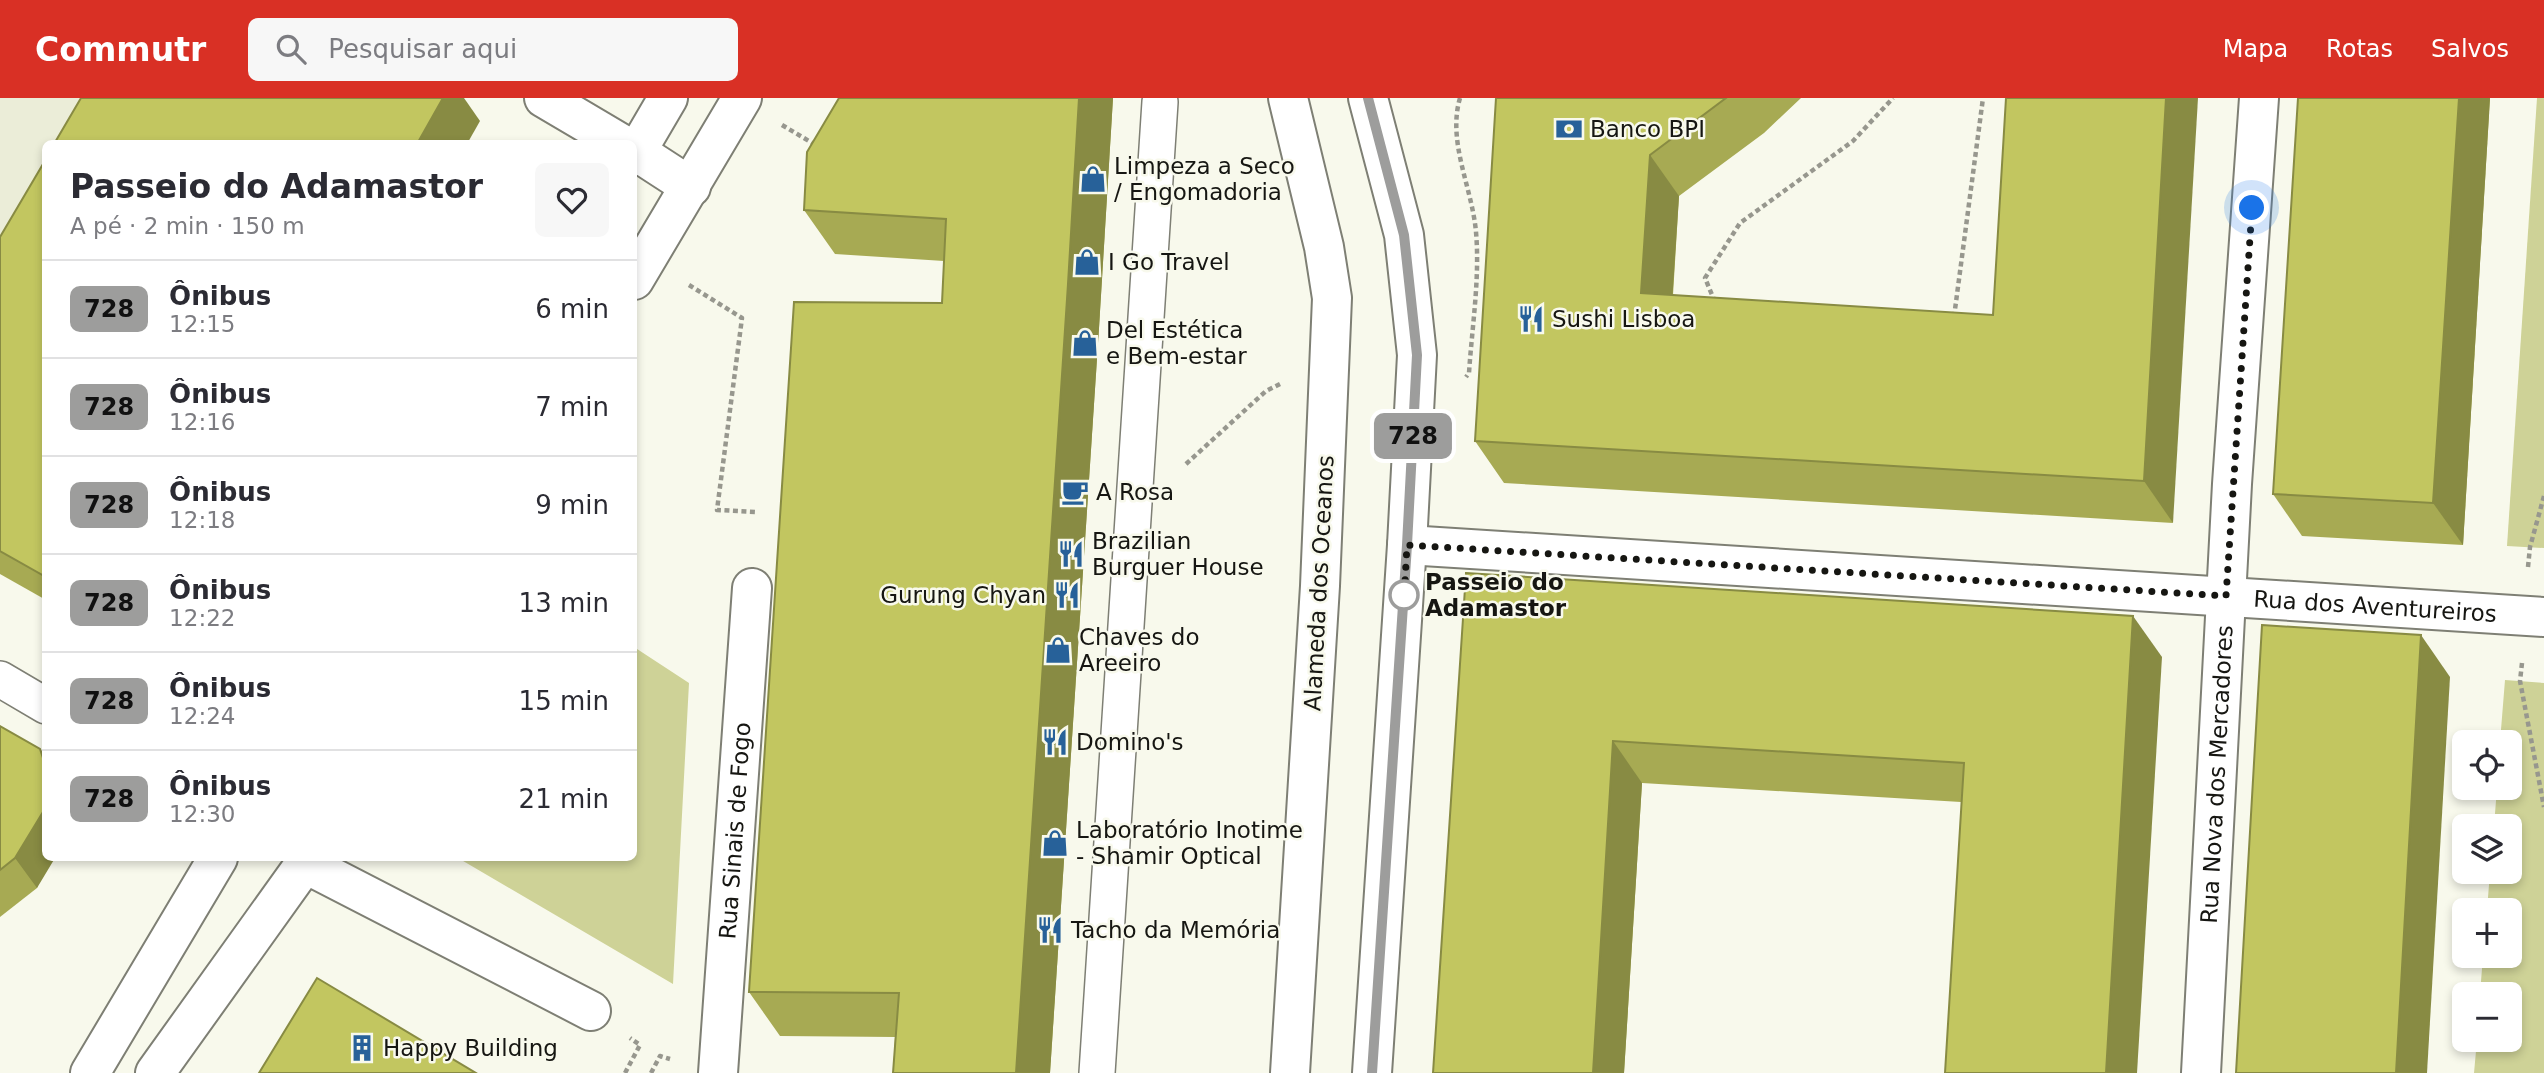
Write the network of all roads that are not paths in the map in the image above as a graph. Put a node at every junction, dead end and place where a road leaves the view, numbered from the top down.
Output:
1 (544, 98) edge
2 (668, 98) edge
3 (742, 98) edge
4 (1288, 98) edge
5 (1368, 98) edge
6 (2259, 98) edge
7 (1160, 102) dead end
8 (614, 140) edge
9 (637, 142) edge
10 (637, 154) edge
11 (691, 187) junction
12 (639, 269) edge
13 (1407, 545) junction
14 (752, 588) dead end
15 (2226, 596) junction
16 (2544, 617) edge
17 (0, 679) edge
18 (42, 704) edge
19 (216, 861) edge
20 (307, 861) edge
21 (591, 1011) dead end
22 (90, 1073) edge
23 (155, 1073) edge
24 (718, 1073) edge
25 (1097, 1073) edge
26 (1290, 1073) edge
27 (1372, 1073) edge
28 (2201, 1073) edge

1 - 8 street
2 - 9 street
3 - 11 street
4 - 26 street, Alameda dos Oceanos
5 - 13 street
6 - 15 street, Rua Nova dos Mercadores
7 - 25 street
10 - 11 street
11 - 12 street
13 - 15 street, Rua dos Aventureiros
13 - 27 street
14 - 24 street, Rua Sinais de Fogo
15 - 16 street, Rua dos Aventureiros
15 - 28 street, Rua Nova dos Mercadores
17 - 18 street
19 - 22 street
20 - 21 street
20 - 23 street

